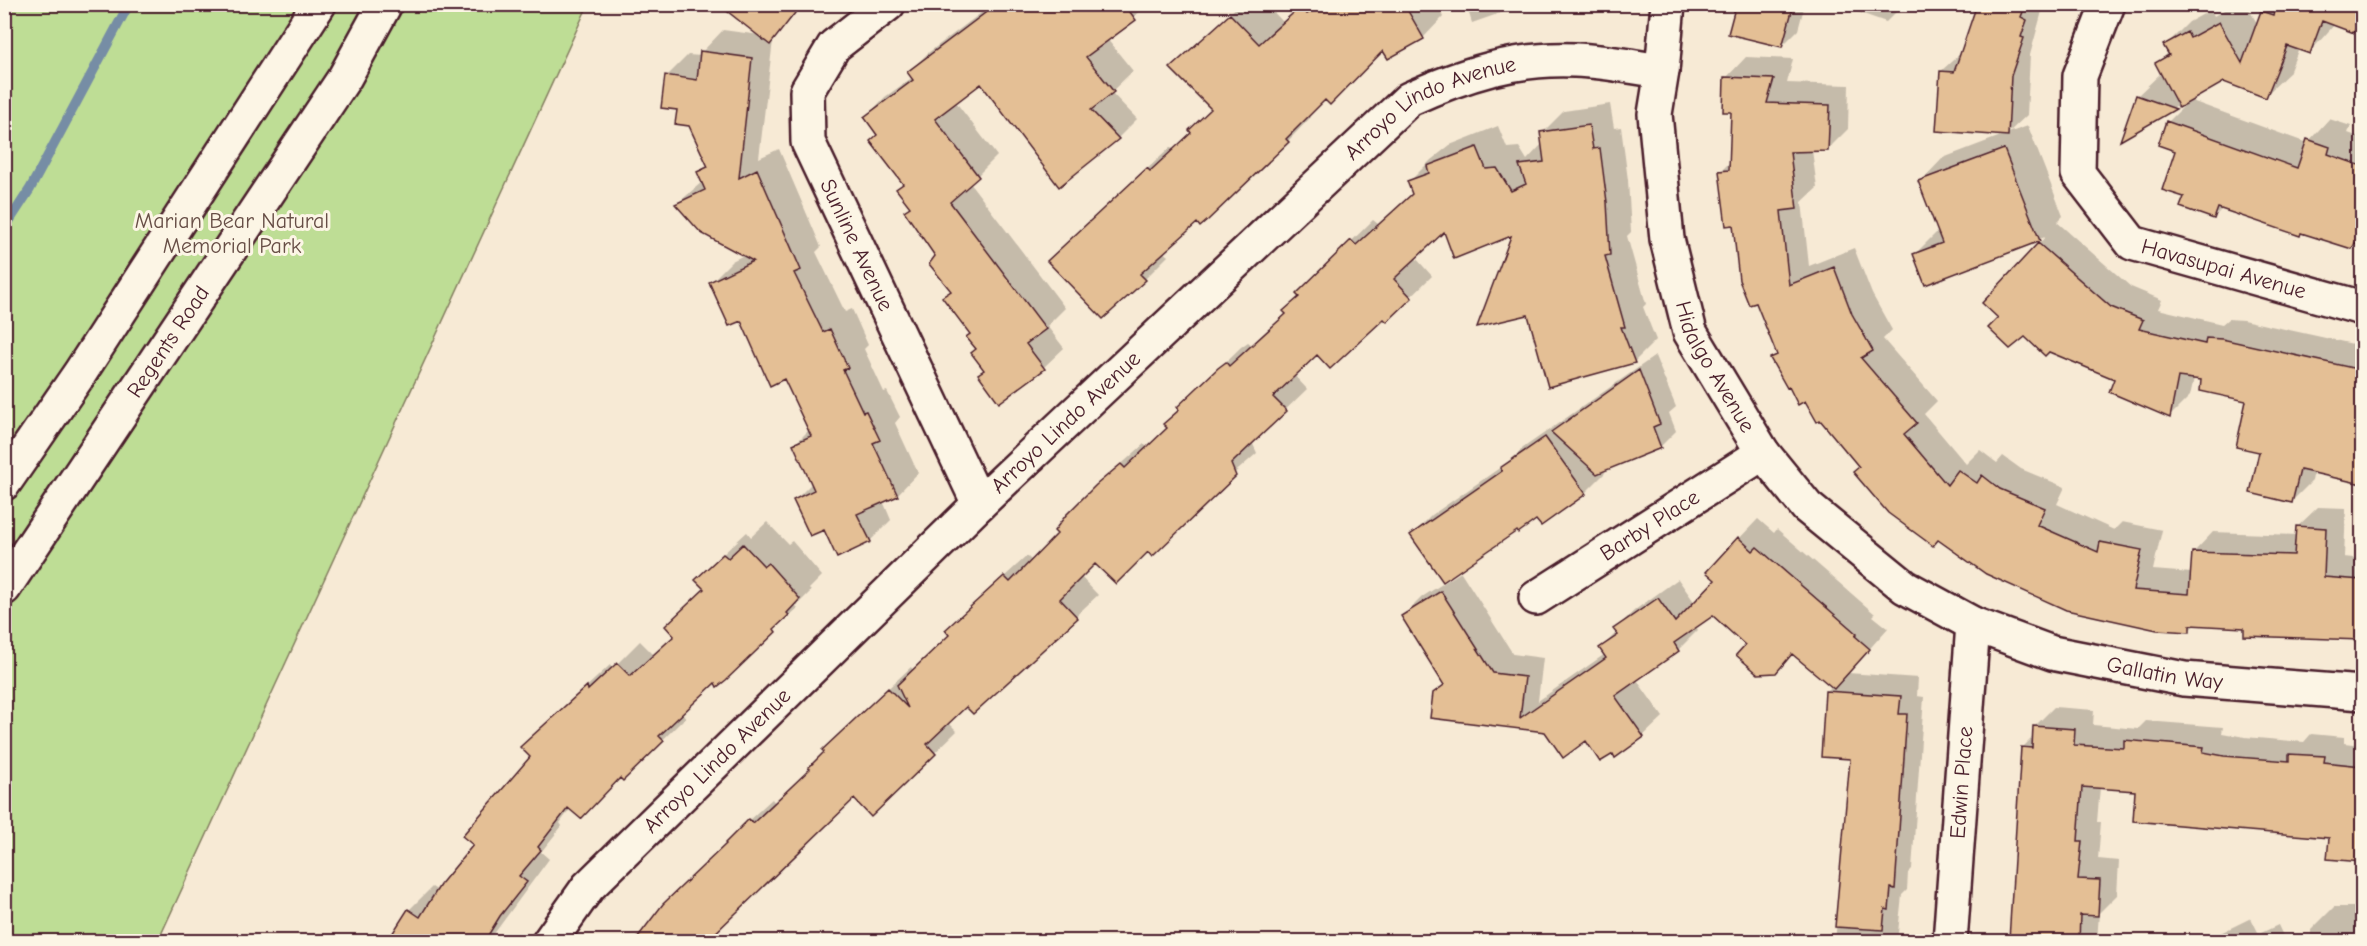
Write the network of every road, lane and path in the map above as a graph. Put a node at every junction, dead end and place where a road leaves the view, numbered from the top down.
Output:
1 (319, 4) edge
2 (385, 4) edge
3 (888, 4) edge
4 (1668, 4) edge
5 (2108, 4) edge
6 (1662, 71) junction
7 (2362, 308) edge
8 (1763, 453) junction
9 (4, 483) edge
10 (979, 504) junction
11 (4, 588) edge
12 (1536, 598) dead end
13 (1974, 624) junction
14 (2362, 693) edge
15 (549, 942) edge
16 (1950, 942) edge

1 - 9 street
2 - 11 street, Regents Road
3 - 10 street, Sunline Avenue
4 - 6 street, Hidalgo Avenue
5 - 7 street, Havasupai Avenue
6 - 8 street, Hidalgo Avenue
6 - 10 street, Arroyo Lindo Avenue
8 - 12 street, Barby Place
8 - 13 street, Hidalgo Avenue
10 - 15 street, Arroyo Lindo Avenue
13 - 14 street, Gallatin Way
13 - 16 street, Edwin Place

